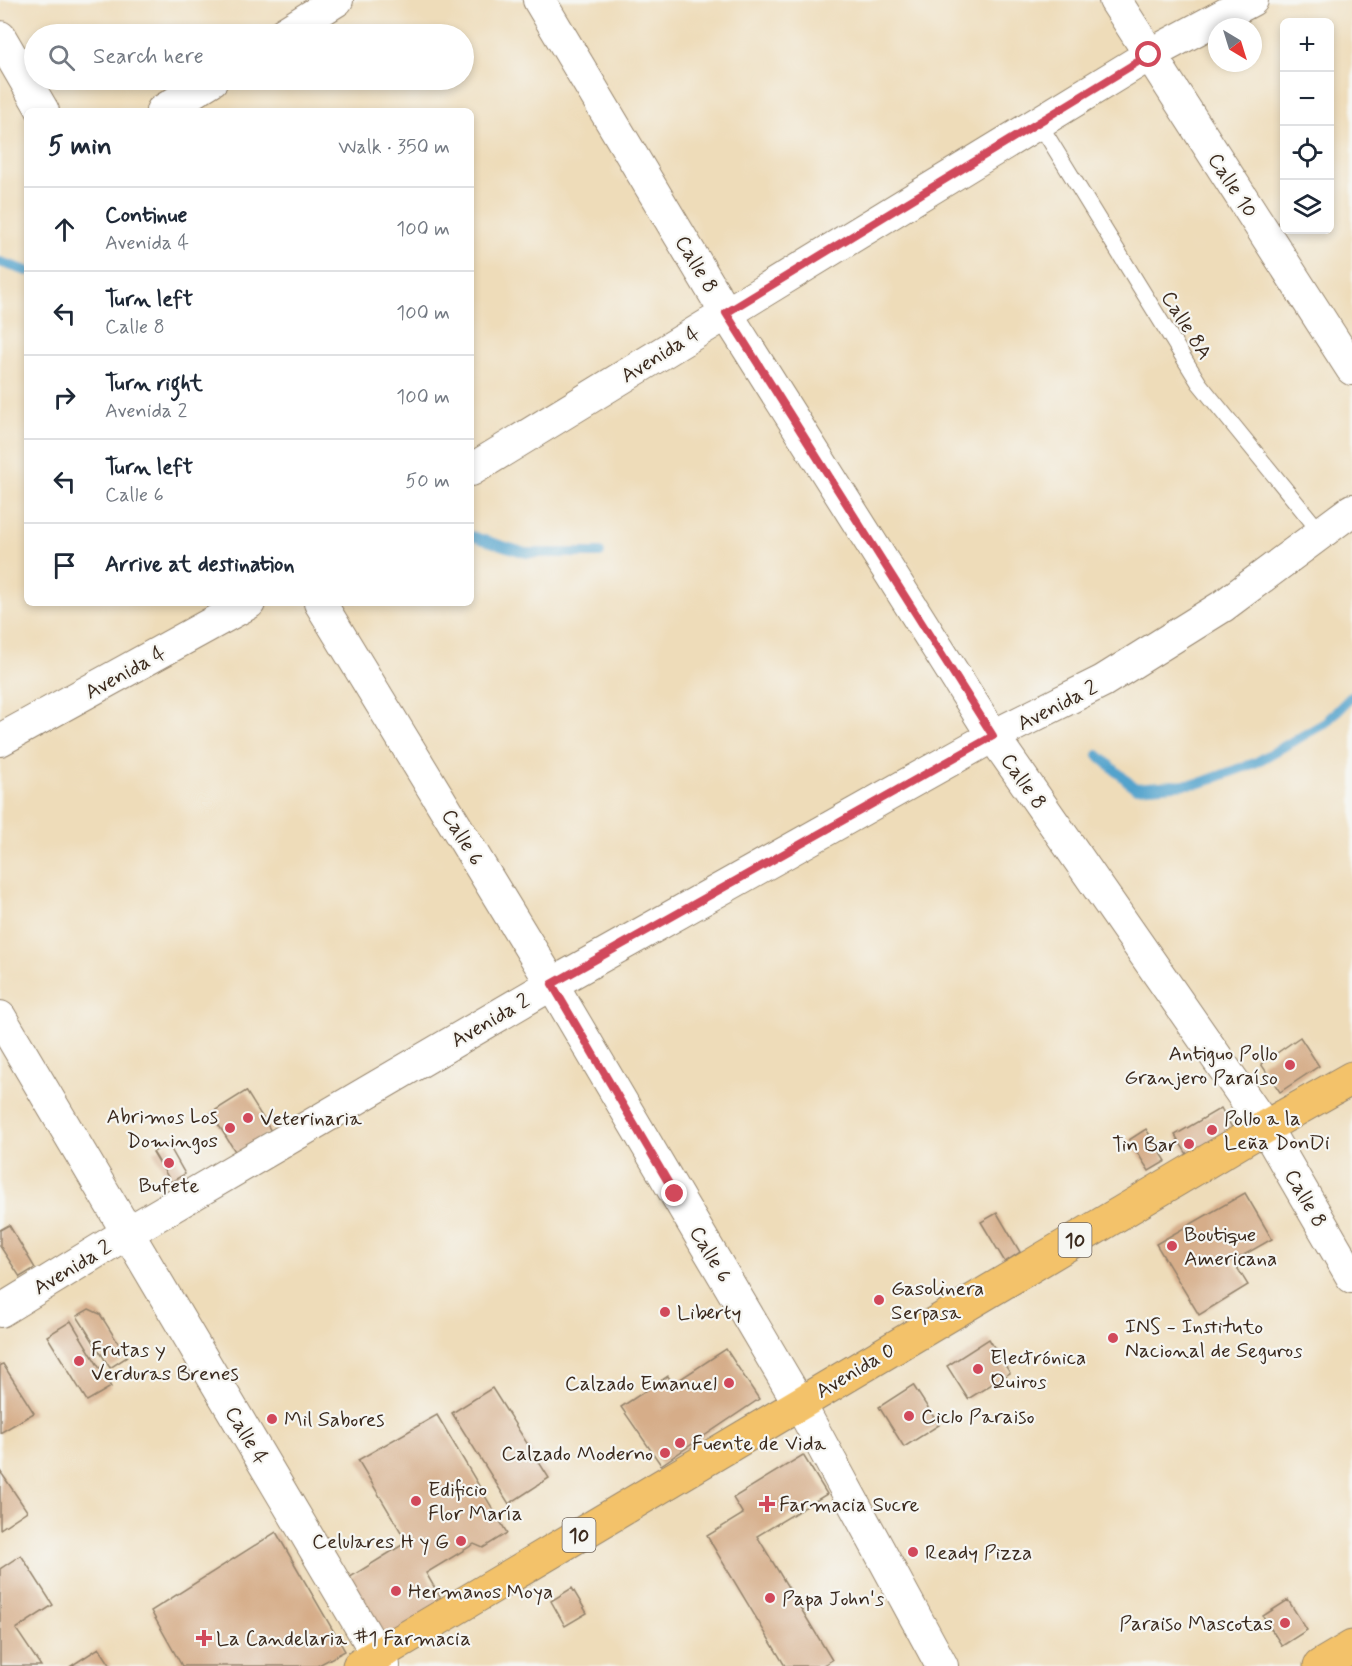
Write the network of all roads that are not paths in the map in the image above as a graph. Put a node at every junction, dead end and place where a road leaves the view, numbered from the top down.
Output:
1 (337, 0) edge
2 (539, 0) edge
3 (1115, 0) edge
4 (1252, 0) edge
5 (299, 24) edge
6 (0, 37) edge
7 (1149, 55) junction
8 (24, 78) edge
9 (31, 90) edge
10 (196, 90) edge
11 (41, 108) edge
12 (167, 108) edge
13 (1039, 123) junction
14 (726, 313) junction
15 (1352, 369) edge
16 (474, 468) edge
17 (1352, 510) edge
18 (1321, 533) junction
19 (244, 606) edge
20 (322, 606) edge
21 (993, 736) junction
22 (0, 740) edge
23 (552, 984) junction
24 (0, 1017) edge
25 (1352, 1078) edge
26 (1265, 1127) junction
27 (127, 1233) junction
28 (1352, 1277) edge
29 (0, 1311) edge
30 (799, 1403) junction
31 (1352, 1647) edge
32 (373, 1662) edge
33 (942, 1666) edge
34 (1320, 1666) edge

1 - 5 street
2 - 14 street, Calle 8
3 - 7 street, Calle 10
4 - 7 street, Avenida 4
6 - 8 street
7 - 13 street, Avenida 4
7 - 15 street, Calle 10
9 - 11 street
10 - 12 street
13 - 14 street, Avenida 4
13 - 18 lane, Calle 8A
14 - 16 street, Avenida 4
14 - 21 street, Calle 8
17 - 18 street, Avenida 2
18 - 21 street, Avenida 2
19 - 22 street, Avenida 4
20 - 23 street, Calle 6
21 - 23 street, Avenida 2
21 - 26 street, Calle 8
23 - 27 street, Avenida 2
23 - 30 street, Calle 6
24 - 27 street, Calle 4
25 - 26 main road, Avenida 0 / 10
26 - 28 street, Calle 8
26 - 30 main road, Avenida 0 / 10
27 - 29 street, Avenida 2
27 - 32 street, Calle 4
30 - 32 main road, Avenida 0 / 10
30 - 33 street, Calle 6
31 - 34 main road

